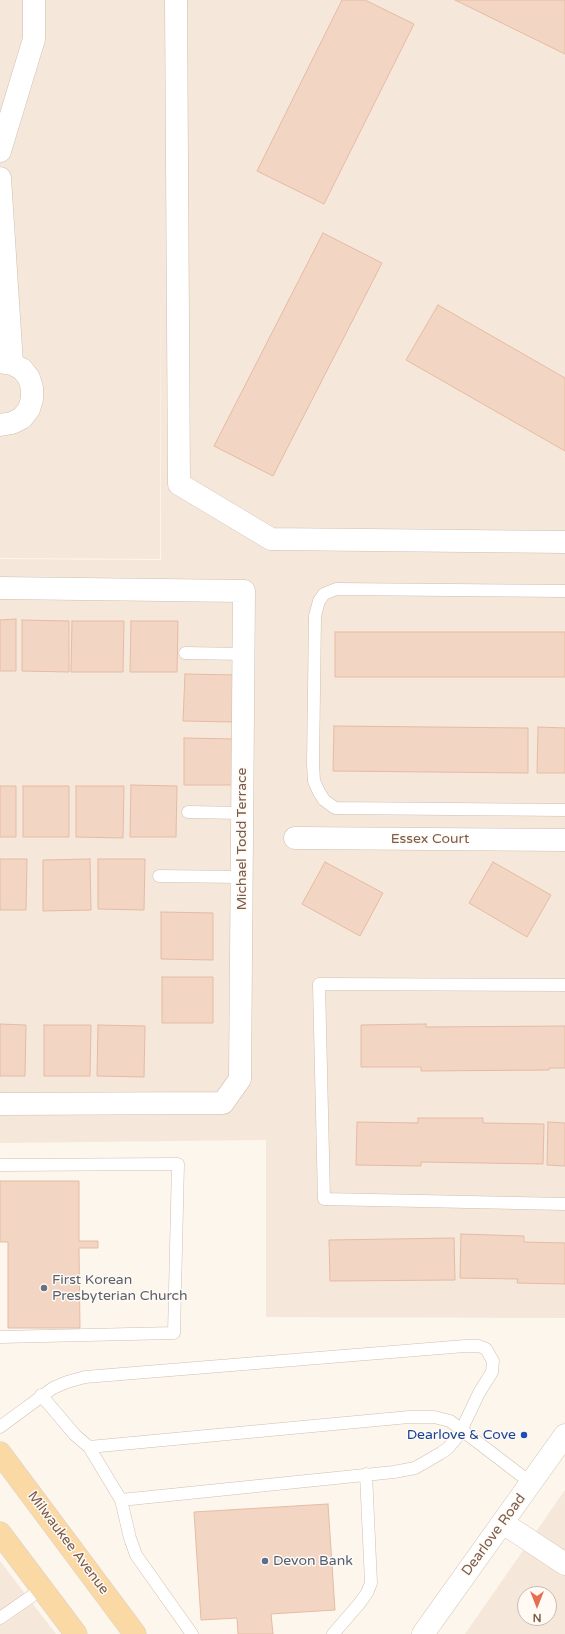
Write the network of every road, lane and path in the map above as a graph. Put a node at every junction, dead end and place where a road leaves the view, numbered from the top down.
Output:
1 (34, 0) edge
2 (176, 0) edge
3 (0, 151) edge
4 (0, 178) edge
5 (2, 224) edge
6 (6, 363) edge
7 (0, 425) edge
8 (565, 542) edge
9 (0, 588) edge
10 (565, 591) edge
11 (185, 653) dead end
12 (244, 654) junction
13 (565, 810) edge
14 (188, 812) dead end
15 (242, 813) junction
16 (295, 838) dead end
17 (565, 840) edge
18 (159, 876) dead end
19 (241, 877) junction
20 (565, 985) edge
21 (0, 1104) edge
22 (0, 1165) edge
23 (565, 1204) edge
24 (0, 1337) edge
25 (41, 1395) junction
26 (0, 1427) edge
27 (462, 1429) junction
28 (565, 1436) edge
29 (89, 1447) junction
30 (0, 1453) edge
31 (366, 1474) junction
32 (531, 1483) junction
33 (121, 1500) junction
34 (503, 1523) junction
35 (0, 1533) edge
36 (565, 1564) edge
37 (42, 1589) junction
38 (0, 1618) edge
39 (76, 1634) edge
40 (135, 1634) edge
41 (192, 1634) edge
42 (333, 1634) edge
43 (423, 1634) edge

1 - 3 street
2 - 8 street
4 - 5 street
5 - 6 street
6 - 7 street
9 - 12 street, Michael Todd Terrace
10 - 13 lane
11 - 12 lane
12 - 15 street, Michael Todd Terrace
14 - 15 lane
15 - 19 street, Michael Todd Terrace
16 - 17 street, Essex Court
18 - 19 lane
19 - 21 street, Michael Todd Terrace
20 - 23 lane
22 - 24 lane
25 - 26 lane
25 - 27 lane
25 - 29 lane
27 - 29 lane
27 - 31 lane
27 - 32 lane
28 - 32 street, Dearlove Road
29 - 33 lane
30 - 40 main road, Milwaukee Avenue
31 - 33 lane
31 - 42 lane
32 - 34 street, Dearlove Road
33 - 41 lane
34 - 36 street
34 - 43 street, Dearlove Road
35 - 37 main road
37 - 38 lane
37 - 39 main road

